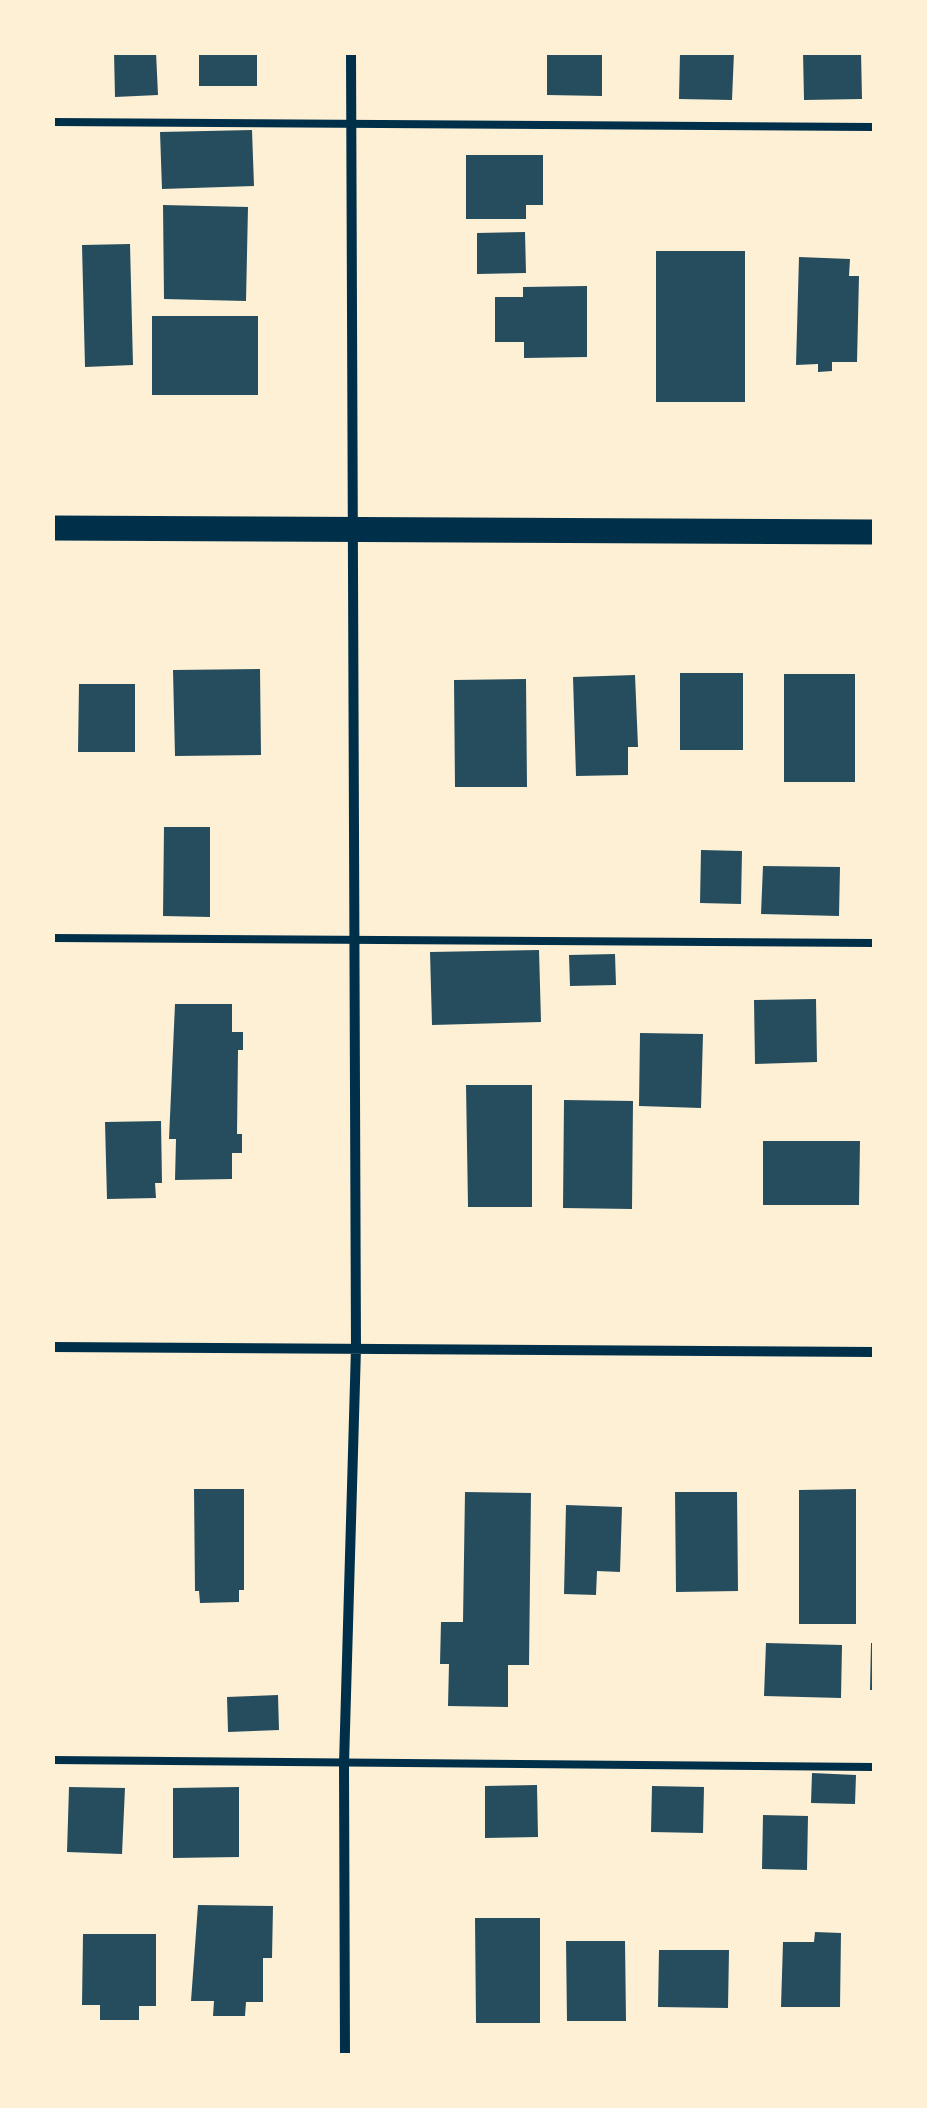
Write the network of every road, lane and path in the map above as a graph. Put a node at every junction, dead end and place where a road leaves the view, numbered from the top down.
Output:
1 (351, 52) edge
2 (52, 122) edge
3 (351, 124) junction
4 (874, 126) edge
5 (52, 528) edge
6 (352, 531) junction
7 (874, 532) edge
8 (52, 938) edge
9 (355, 942) junction
10 (874, 943) edge
11 (52, 1347) edge
12 (356, 1348) junction
13 (874, 1352) edge
14 (52, 1760) edge
15 (344, 1764) junction
16 (874, 1767) edge
17 (345, 2056) edge

1 - 3 street
2 - 3 lane
3 - 4 lane
3 - 6 street
5 - 6 main road
6 - 7 main road
6 - 9 street
8 - 9 lane
9 - 10 lane
9 - 12 street
11 - 12 street
12 - 13 street
12 - 15 street
14 - 15 lane
15 - 16 lane
15 - 17 street

